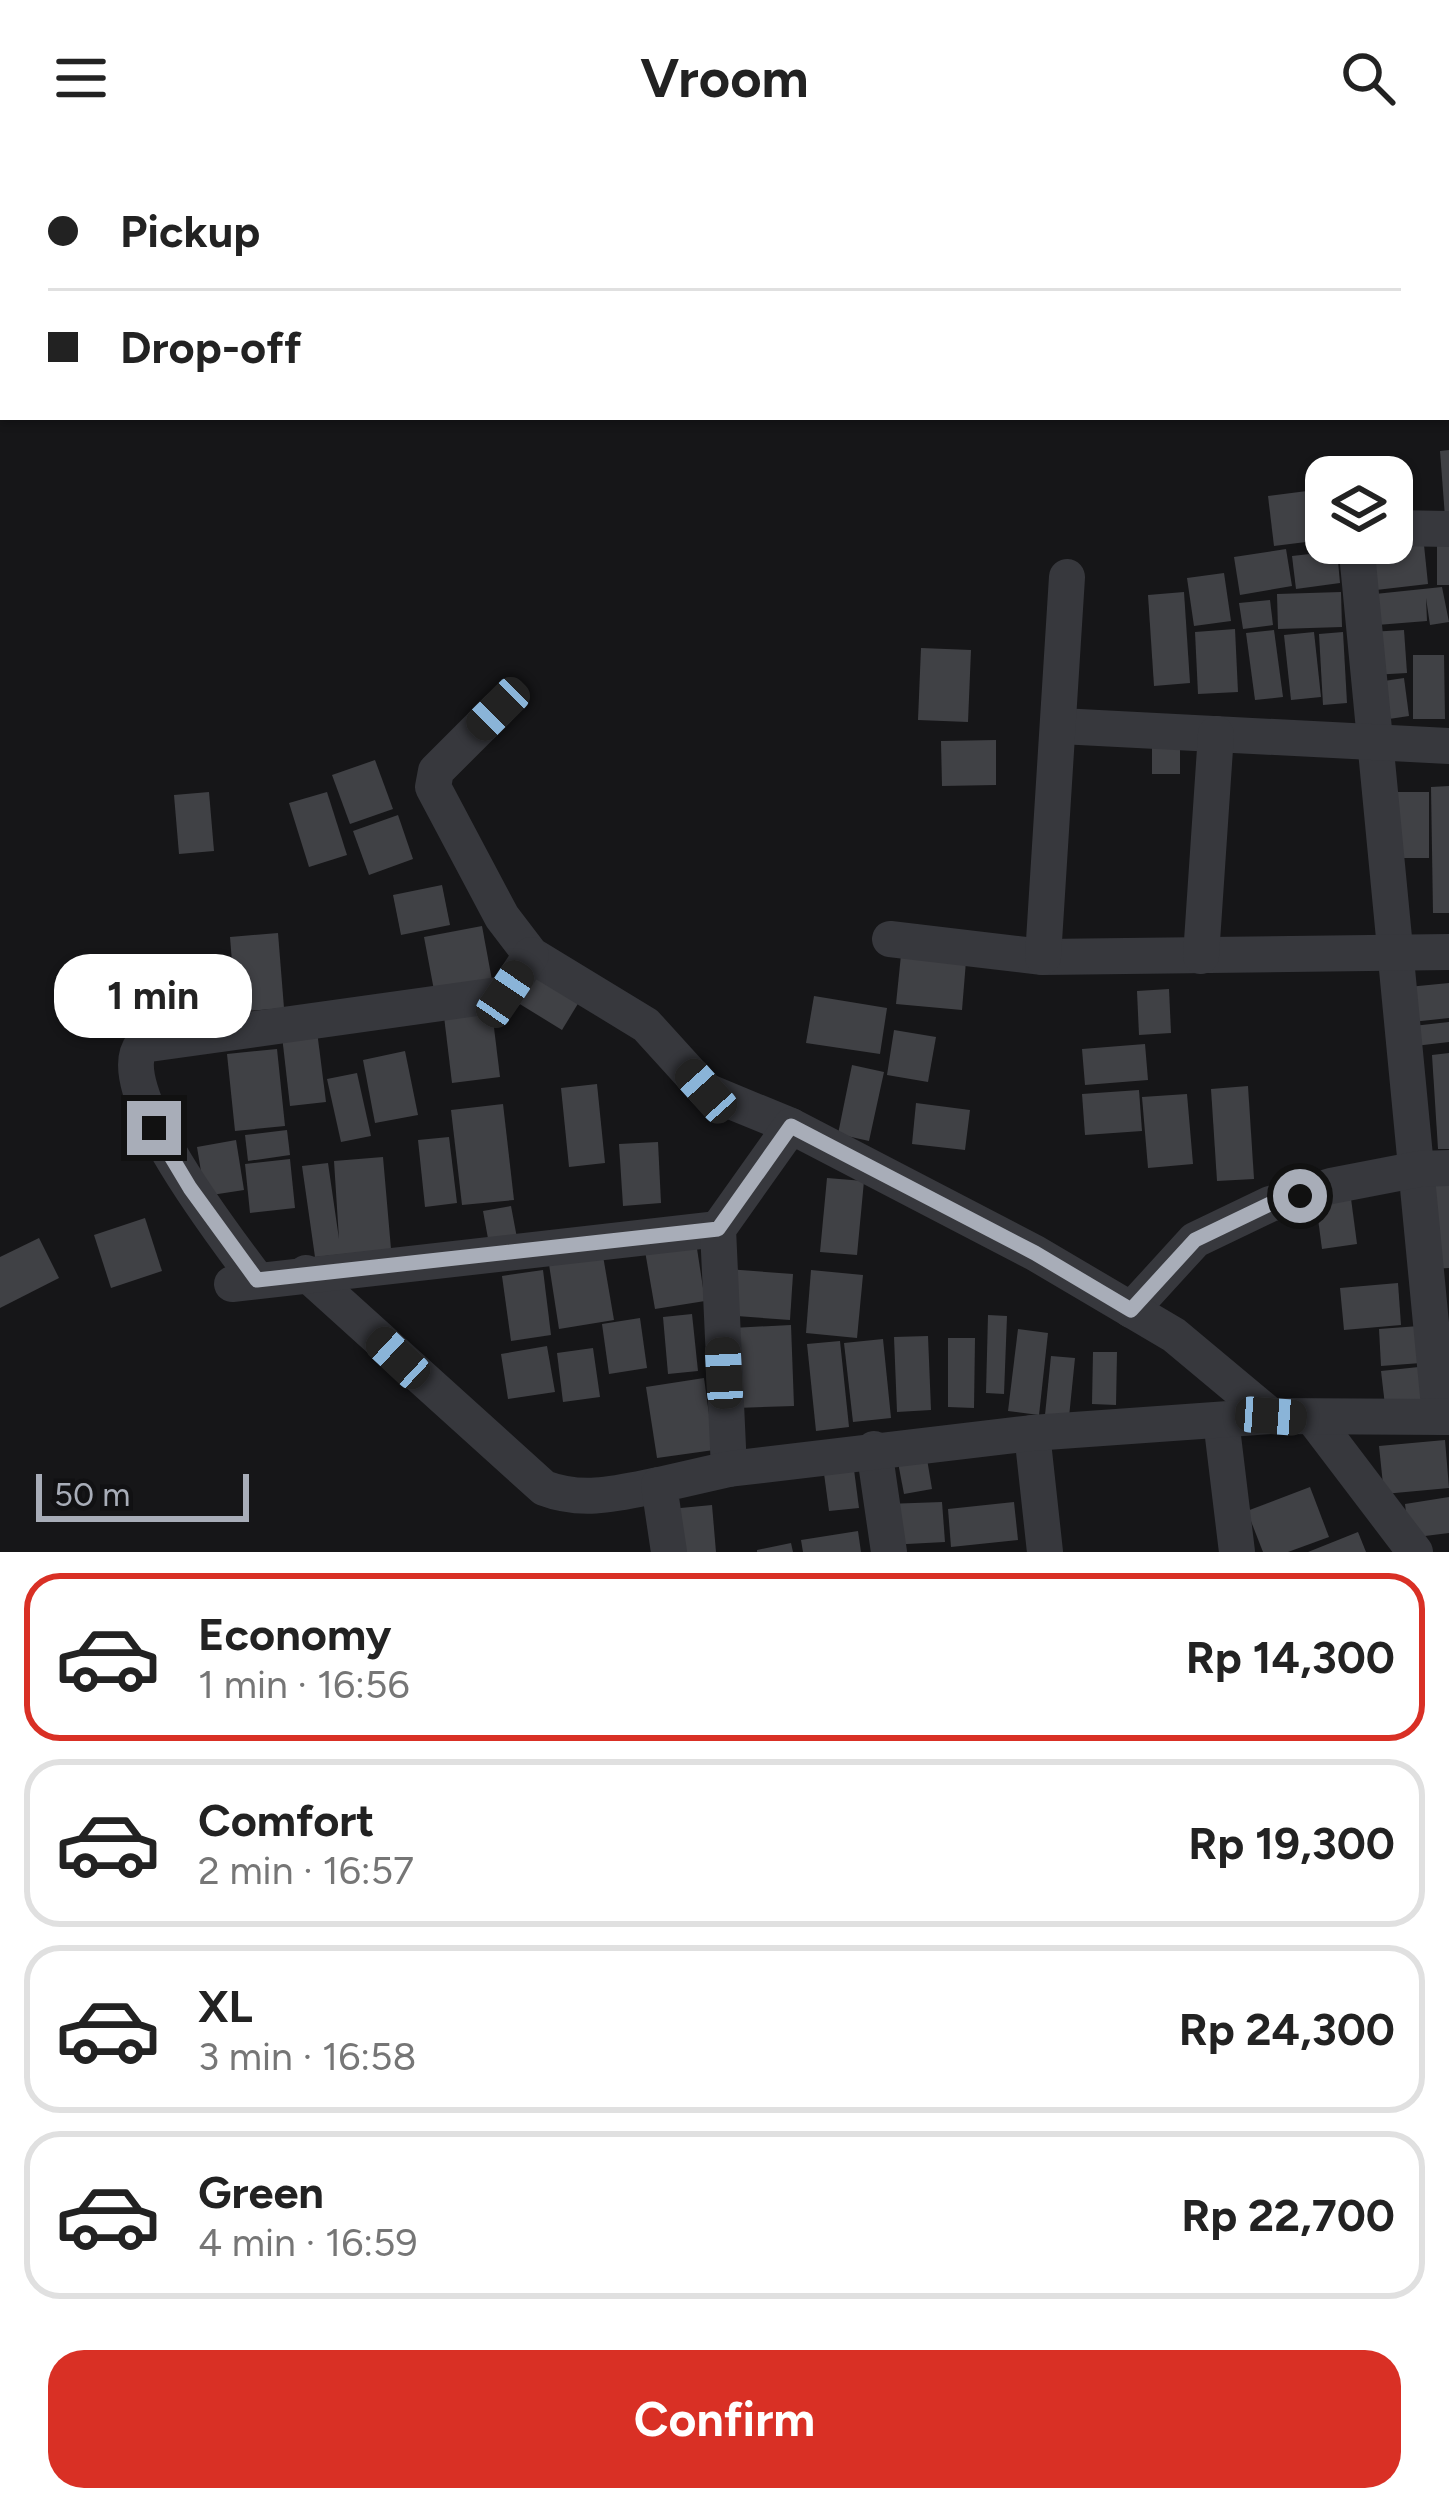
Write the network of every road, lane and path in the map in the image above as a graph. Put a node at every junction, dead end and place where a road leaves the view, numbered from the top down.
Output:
1 (1413, 528) edge
2 (1449, 529) edge
3 (1358, 564) edge
4 (1067, 578) dead end
5 (498, 709) dead end
6 (1060, 727) junction
7 (1216, 734) junction
8 (1378, 741) junction
9 (1449, 746) edge
10 (890, 939) dead end
11 (1449, 952) edge
12 (531, 955) junction
13 (1201, 956) junction
14 (1395, 956) junction
15 (1043, 957) junction
16 (791, 1126) junction
17 (1434, 1168) edge
18 (718, 1229) junction
19 (306, 1273) junction
20 (1131, 1310) junction
21 (1271, 1416) junction
22 (1445, 1417) edge
23 (1314, 1419) junction
24 (1221, 1420) junction
25 (1032, 1433) junction
26 (874, 1449) junction
27 (729, 1469) junction
28 (659, 1485) junction
29 (669, 1552) edge
30 (889, 1552) edge
31 (1045, 1552) edge
32 (1237, 1552) edge
33 (1415, 1552) edge

1 - 2 street
3 - 8 street
4 - 6 street
5 - 12 street
6 - 7 street
6 - 15 street
7 - 8 street
7 - 13 street
8 - 9 street
8 - 14 street
10 - 15 street
11 - 14 street
12 - 16 street
12 - 19 street
13 - 14 street
13 - 15 street
14 - 17 street
16 - 18 street
16 - 20 street
17 - 20 street
17 - 22 street
18 - 19 street
18 - 27 street
19 - 28 street
20 - 21 street
21 - 23 street
21 - 24 street
22 - 23 street
23 - 33 street
24 - 25 street
24 - 32 street
25 - 26 street
25 - 31 street
26 - 27 street
26 - 30 street
27 - 28 street
28 - 29 street

